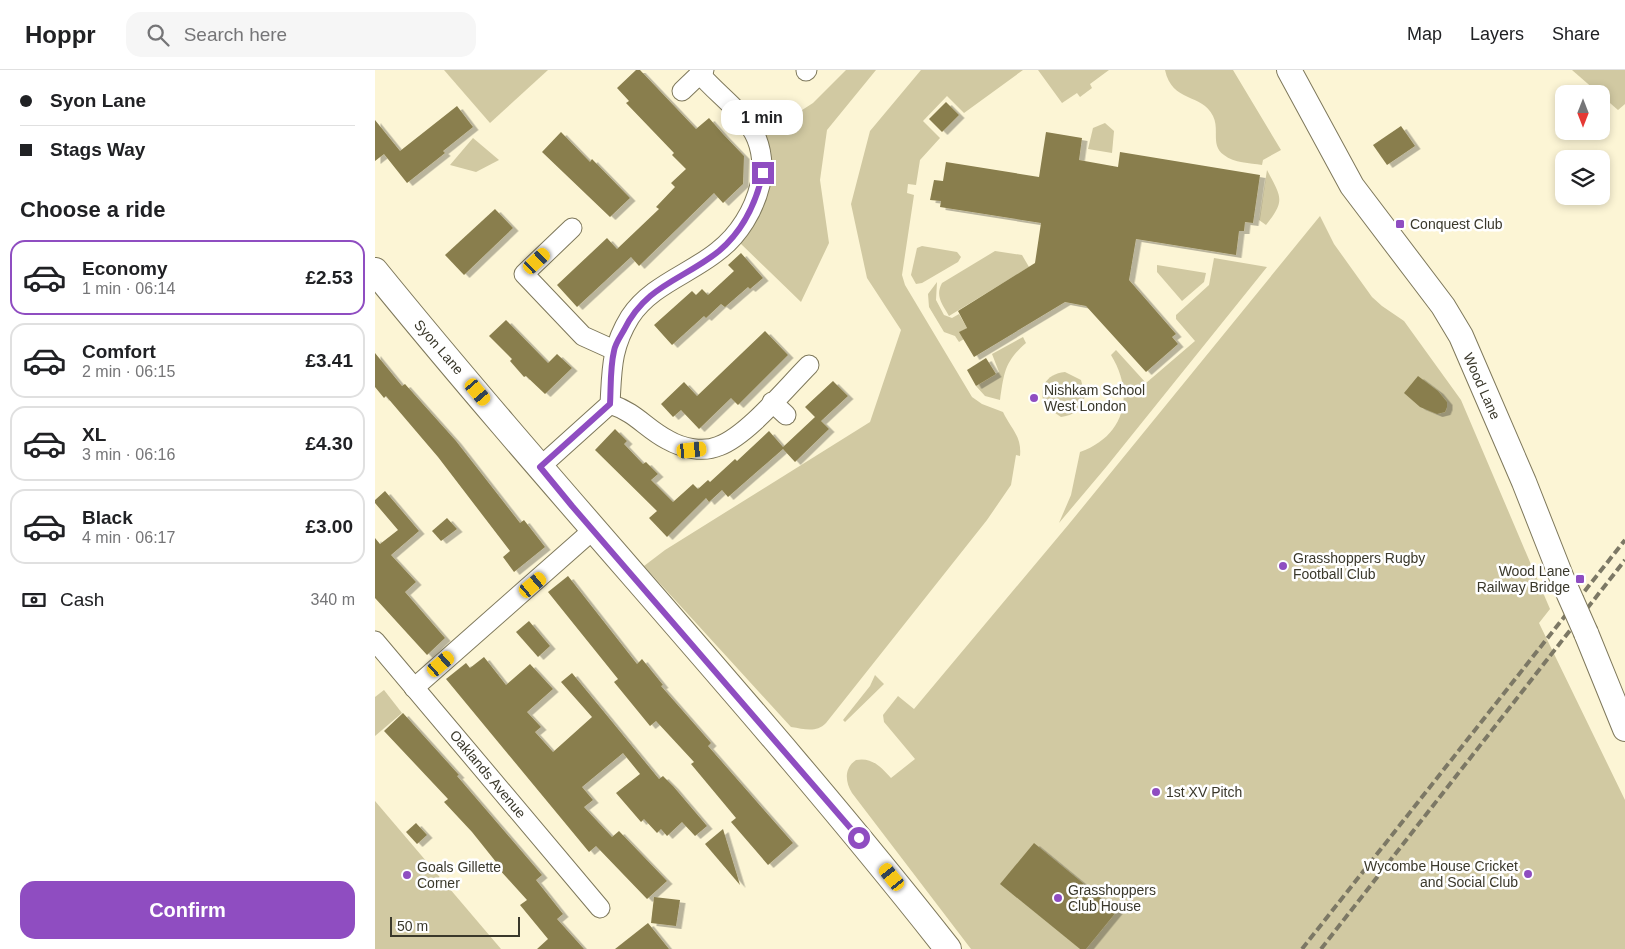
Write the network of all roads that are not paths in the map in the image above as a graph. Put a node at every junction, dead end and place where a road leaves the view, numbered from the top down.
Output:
1 (1289, 70) edge
2 (702, 72) edge
3 (682, 91) dead end
4 (572, 228) dead end
5 (375, 271) edge
6 (614, 350) junction
7 (809, 365) dead end
8 (772, 402) junction
9 (610, 404) junction
10 (787, 415) dead end
11 (540, 467) junction
12 (593, 530) junction
13 (375, 641) edge
14 (414, 688) junction
15 (1625, 728) edge
16 (600, 908) dead end
17 (948, 949) edge

1 - 15 street, Wood Lane, bridge
2 - 3 street
2 - 6 street
4 - 6 street
5 - 11 main road, Syon Lane
6 - 9 street
7 - 8 street
8 - 9 street
8 - 10 street
9 - 11 street
11 - 12 main road, Syon Lane
12 - 14 street
12 - 17 main road, Syon Lane
13 - 14 street, Oaklands Avenue
14 - 16 street, Oaklands Avenue

